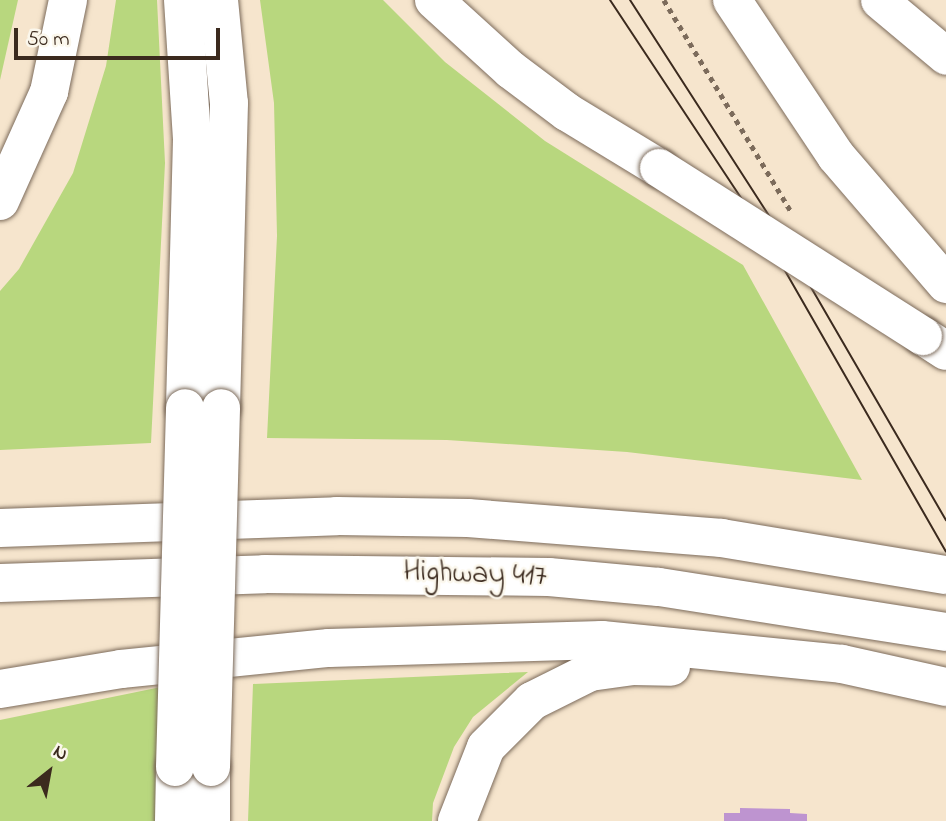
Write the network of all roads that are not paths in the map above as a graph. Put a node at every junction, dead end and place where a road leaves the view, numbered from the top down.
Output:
1 (68, 0) edge
2 (183, 0) edge
3 (219, 0) edge
4 (434, 0) edge
5 (732, 0) edge
6 (879, 0) edge
7 (946, 56) edge
8 (0, 201) edge
9 (946, 284) edge
10 (934, 344) edge
11 (203, 408) junction
12 (0, 528) edge
13 (946, 575) edge
14 (0, 583) edge
15 (934, 630) edge
16 (0, 689) edge
17 (946, 690) edge
18 (193, 767) junction
19 (174, 821) edge
20 (211, 821) edge
21 (457, 821) edge

1 - 8 highway
2 - 11 highway
3 - 11 highway
4 - 10 highway, bridge
5 - 9 highway
6 - 7 main road
11 - 18 highway, bridge
12 - 13 highway
14 - 15 highway, Highway 417
16 - 17 highway
17 - 21 highway
18 - 19 highway
18 - 20 highway

